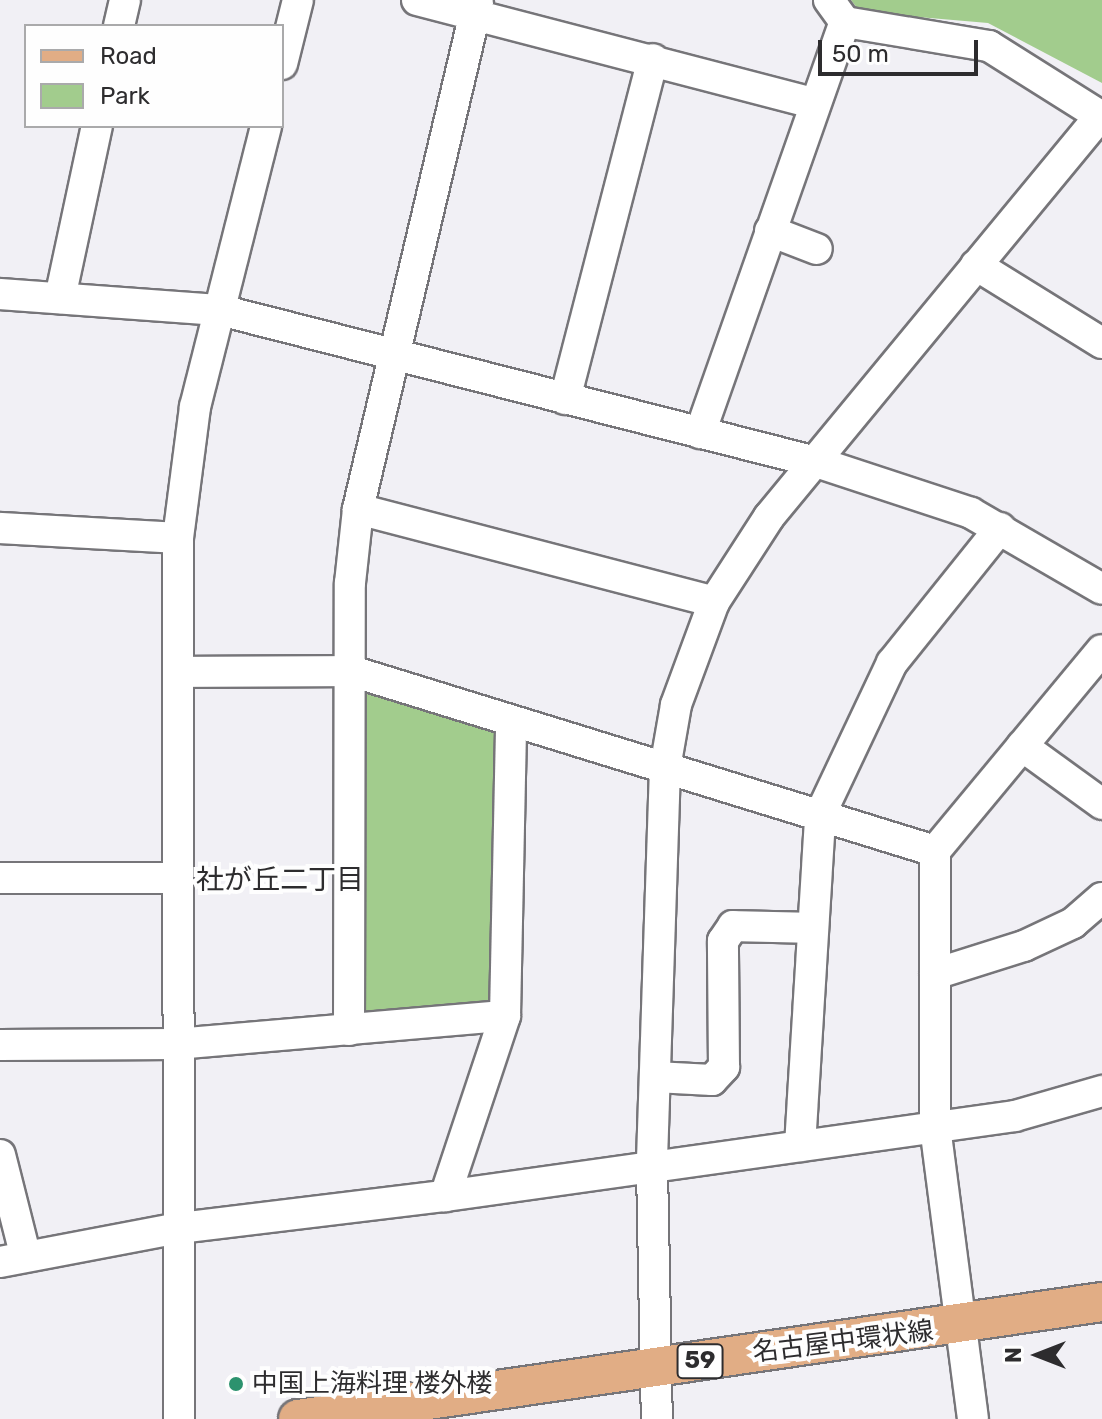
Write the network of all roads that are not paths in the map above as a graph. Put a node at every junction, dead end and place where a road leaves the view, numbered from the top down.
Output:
1 (125, 0) edge
2 (298, 0) edge
3 (417, 0) edge
4 (476, 7) edge
5 (837, 11) edge
6 (119, 24) edge
7 (284, 56) edge
8 (653, 59) junction
9 (815, 104) junction
10 (1101, 116) edge
11 (97, 128) edge
12 (266, 128) edge
13 (770, 231) junction
14 (817, 249) dead end
15 (976, 265) junction
16 (0, 294) edge
17 (60, 298) junction
18 (220, 310) junction
19 (1102, 343) edge
20 (390, 353) junction
21 (565, 399) junction
22 (700, 433) junction
23 (816, 462) junction
24 (358, 509) junction
25 (0, 528) edge
26 (1000, 528) junction
27 (178, 538) junction
28 (1102, 589) edge
29 (714, 602) junction
30 (1102, 650) edge
31 (351, 671) junction
32 (178, 672) junction
33 (511, 723) junction
34 (1022, 746) junction
35 (665, 768) junction
36 (1102, 804) edge
37 (820, 815) junction
38 (935, 851) junction
39 (0, 878) edge
40 (176, 878) junction
41 (1102, 898) edge
42 (813, 928) junction
43 (935, 974) junction
44 (505, 1016) junction
45 (349, 1030) junction
46 (176, 1044) junction
47 (0, 1045) edge
48 (655, 1077) junction
49 (1102, 1091) edge
50 (935, 1127) junction
51 (800, 1146) junction
52 (0, 1155) edge
53 (652, 1167) junction
54 (445, 1196) junction
55 (179, 1228) junction
56 (13, 1258) edge
57 (1102, 1302) edge
58 (960, 1327) junction
59 (653, 1372) junction
60 (179, 1419) edge
61 (298, 1419) edge
62 (657, 1419) edge
63 (973, 1419) edge

1 - 6 street
2 - 7 street
3 - 4 street
4 - 8 street
4 - 20 street
5 - 9 street
5 - 10 street
8 - 9 street
8 - 21 street
9 - 13 street
10 - 15 street
11 - 17 street
12 - 18 street
13 - 14 street
13 - 22 street
15 - 19 street
15 - 23 street
16 - 17 street
17 - 18 street
18 - 20 street
18 - 27 street
20 - 21 street
20 - 24 street
21 - 22 street
22 - 23 street
23 - 26 street
23 - 29 street
24 - 29 street
24 - 31 street
25 - 27 street
26 - 28 street
26 - 37 street
27 - 32 street
29 - 35 street
30 - 34 street
31 - 32 street
31 - 33 street
31 - 45 street
32 - 40 street
33 - 35 street
33 - 44 street
34 - 36 street
34 - 38 street
35 - 37 street
35 - 48 street
37 - 38 street
37 - 42 street
38 - 43 street
39 - 40 street
40 - 46 street
41 - 43 street
42 - 48 street
42 - 51 street
43 - 50 street
44 - 45 street
44 - 54 street
45 - 46 street
46 - 47 street
46 - 55 street
48 - 53 street
49 - 50 street
50 - 51 street
50 - 58 street
51 - 53 street
52 - 56 street
53 - 54 street
53 - 59 street
54 - 55 street
55 - 56 street
55 - 60 street
57 - 58 main road, 名古屋中環状線 / 59
58 - 59 main road, 名古屋中環状線 / 59
58 - 63 street
59 - 61 main road, 名古屋中環状線 / 59
59 - 62 street

